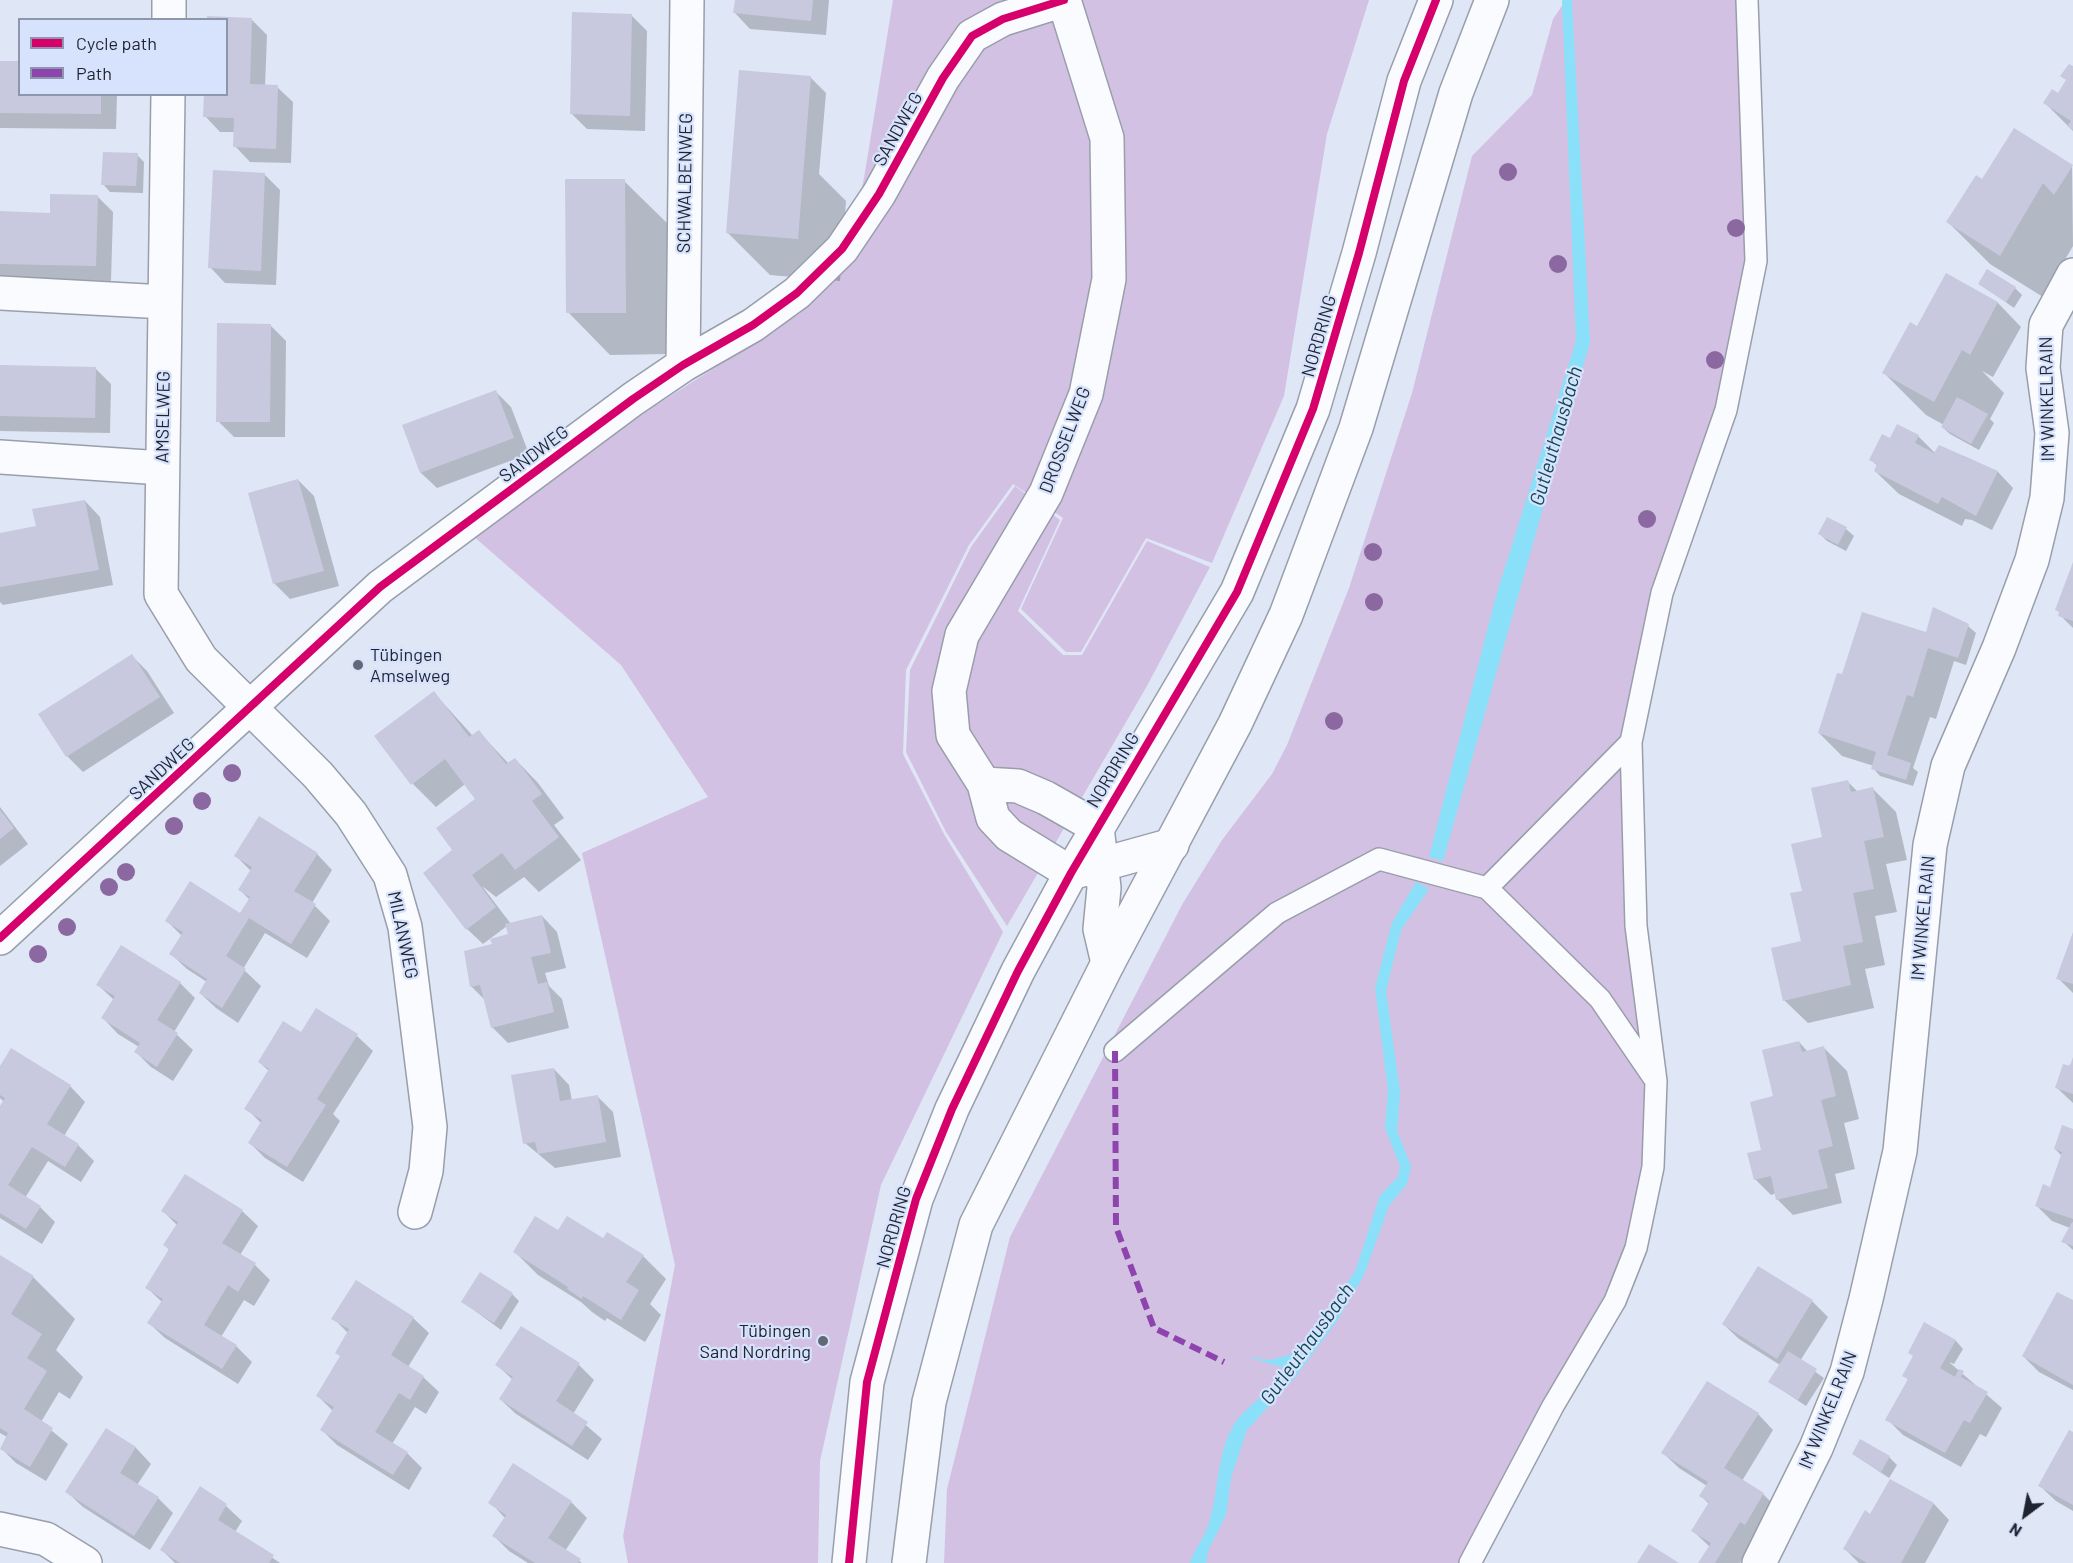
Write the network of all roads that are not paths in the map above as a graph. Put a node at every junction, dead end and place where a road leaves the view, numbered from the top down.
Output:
1 (169, 0) edge
2 (687, 0) edge
3 (1064, 0) edge
4 (1436, 0) edge
5 (1492, 0) edge
6 (1747, 0) edge
7 (169, 18) edge
8 (168, 96) edge
9 (2073, 275) edge
10 (0, 293) edge
11 (165, 302) junction
12 (683, 365) junction
13 (0, 457) edge
14 (162, 468) junction
15 (251, 708) junction
16 (1631, 742) junction
17 (984, 784) junction
18 (1097, 827) junction
19 (1172, 845) junction
20 (1103, 866) junction
21 (1071, 873) junction
22 (1487, 888) junction
23 (0, 938) edge
24 (1108, 963) junction
25 (1115, 1051) dead end
26 (1656, 1081) junction
27 (415, 1212) dead end
28 (0, 1529) edge
29 (86, 1563) edge
30 (849, 1563) edge
31 (909, 1563) edge
32 (1470, 1563) edge
33 (1759, 1563) edge

1 - 7 street
2 - 12 street, SCHWALBENWEG
3 - 12 street, SANDWEG
3 - 17 street, DROSSELWEG
4 - 18 street, NORDRING
5 - 19 street
6 - 16 lane
8 - 11 street, AMSELWEG
9 - 33 street, IM WINKELRAIN
10 - 11 street
11 - 14 street, AMSELWEG
12 - 15 street, SANDWEG
13 - 14 street
14 - 15 street, AMSELWEG
15 - 23 street, SANDWEG
15 - 27 street, MILANWEG
16 - 22 lane
16 - 26 lane
17 - 18 street
17 - 21 street, DROSSELWEG
18 - 20 street, NORDRING
18 - 21 street, NORDRING
19 - 20 street
19 - 24 street
20 - 21 street
20 - 24 street, NORDRING
21 - 30 street, NORDRING
22 - 25 lane
22 - 26 lane
24 - 31 street
26 - 32 lane
28 - 29 street

